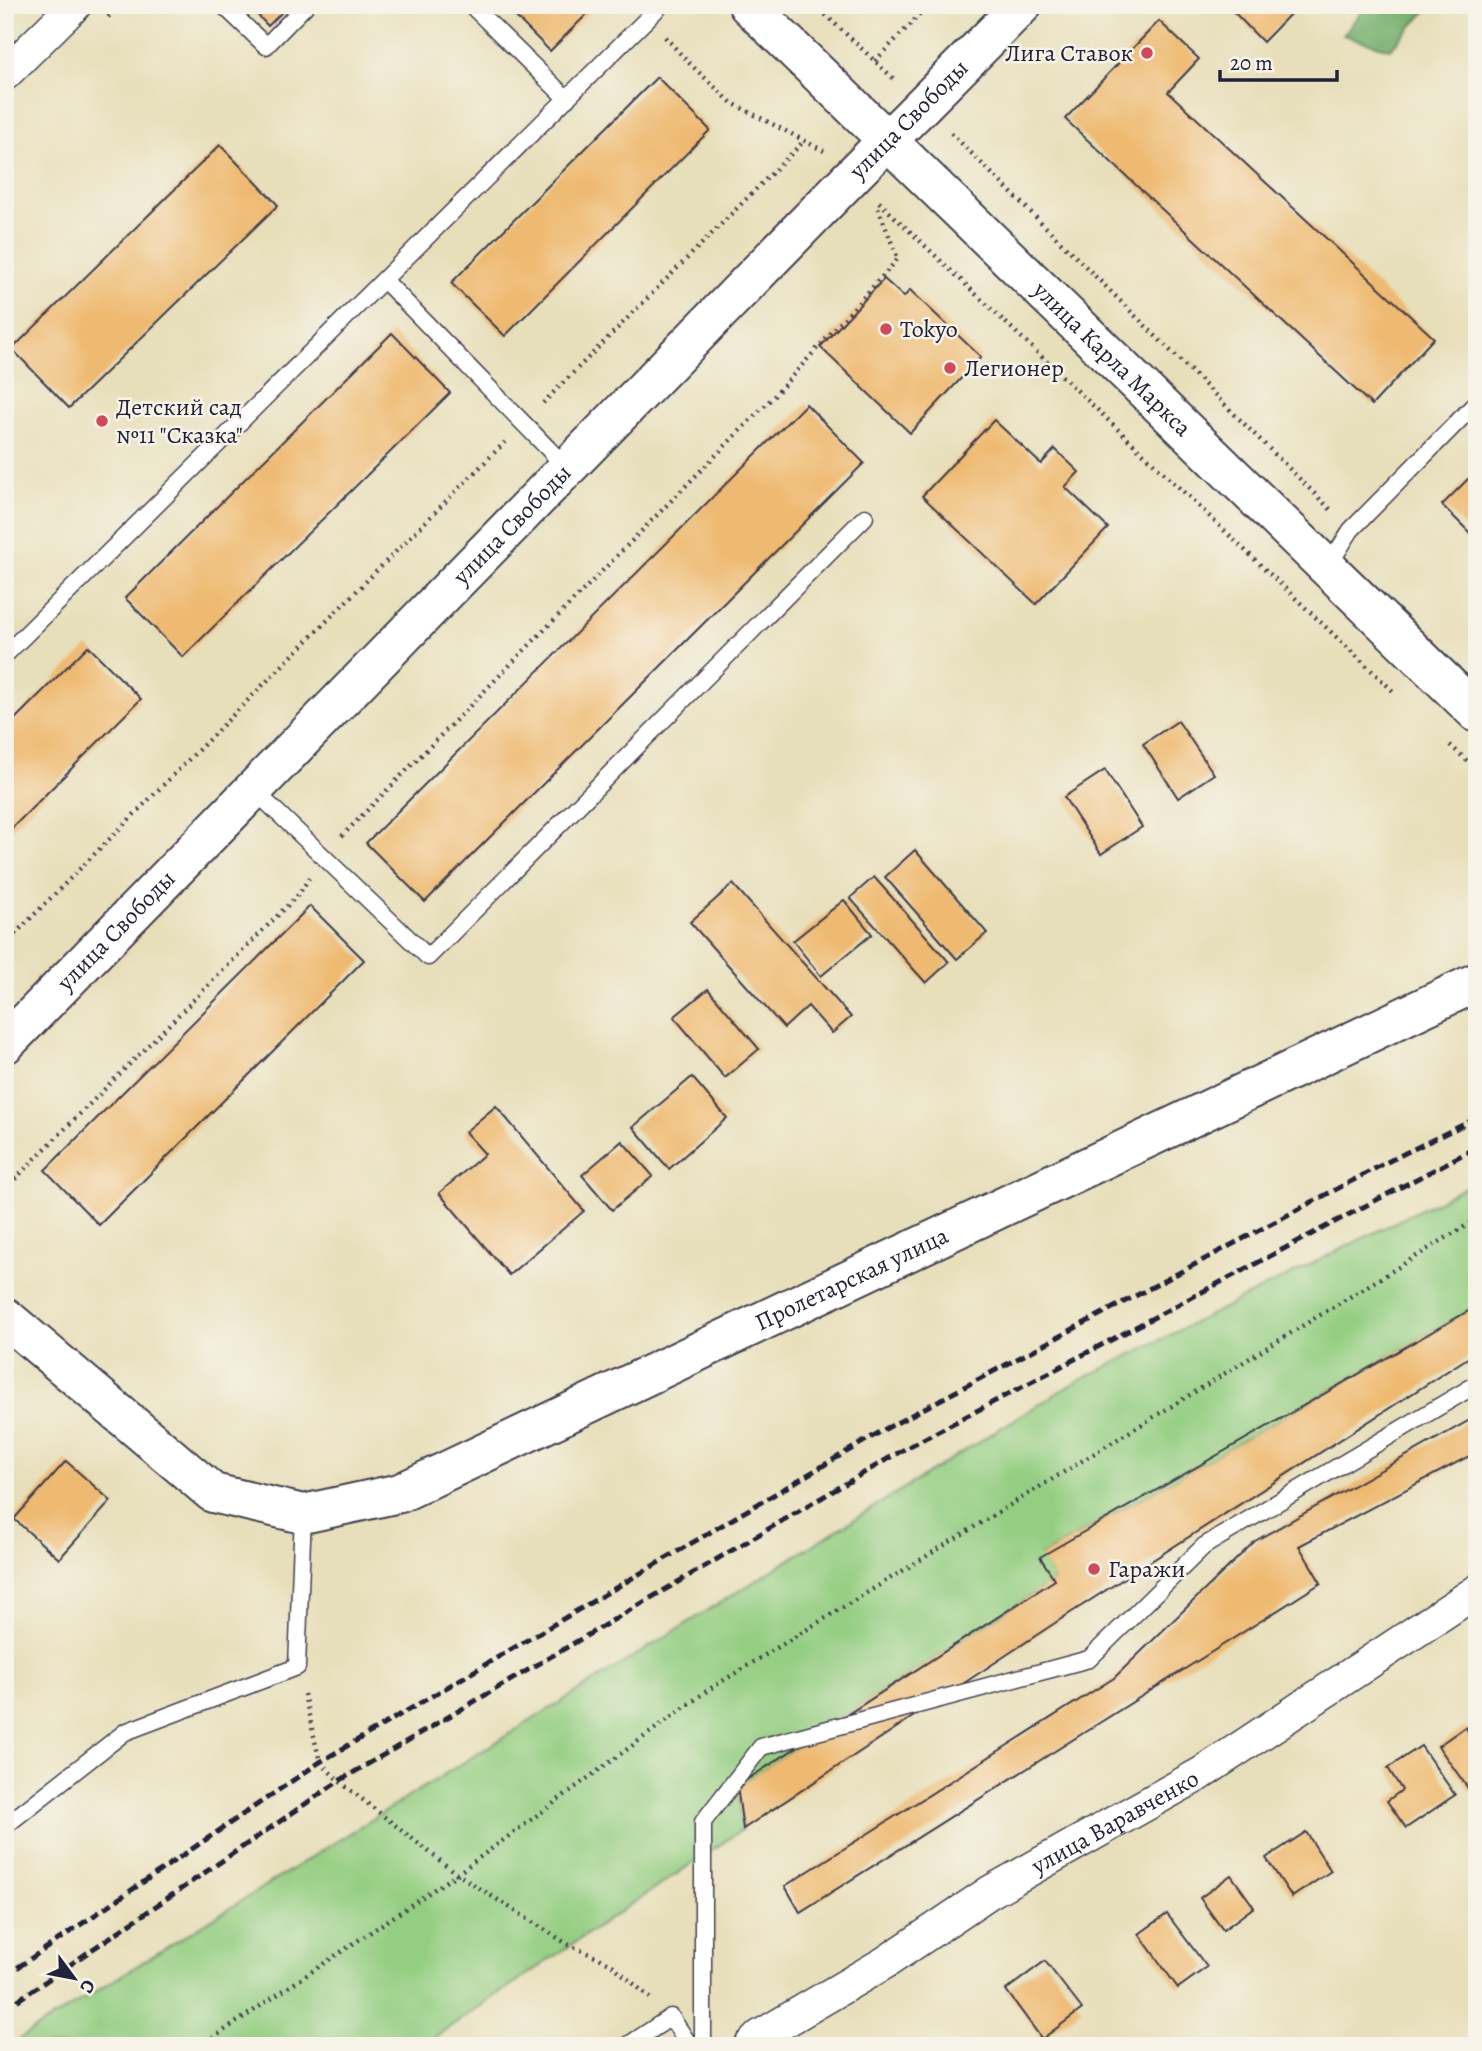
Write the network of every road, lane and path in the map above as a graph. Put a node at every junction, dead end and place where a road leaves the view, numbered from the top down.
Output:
1 (75, 5) edge
2 (223, 5) edge
3 (306, 5) edge
4 (471, 5) edge
5 (662, 5) edge
6 (748, 5) edge
7 (815, 5) edge
8 (929, 5) edge
9 (1022, 5) edge
10 (648, 18) junction
11 (875, 61) junction
12 (5, 74) edge
13 (567, 99) junction
14 (922, 105) junction
15 (804, 141) junction
16 (886, 141) junction
17 (851, 177) junction
18 (384, 280) junction
19 (1477, 402) edge
20 (523, 423) junction
21 (567, 468) junction
22 (865, 517) dead end
23 (1351, 530) junction
24 (1327, 568) junction
25 (5, 655) edge
26 (1397, 694) dead end
27 (1477, 713) edge
28 (1447, 742) dead end
29 (1477, 771) edge
30 (254, 790) junction
31 (323, 856) junction
32 (5, 944) edge
33 (1477, 982) edge
34 (5, 1044) edge
35 (5, 1189) edge
36 (1477, 1219) edge
37 (5, 1317) edge
38 (1477, 1384) edge
39 (303, 1514) junction
40 (1477, 1591) edge
41 (297, 1667) junction
42 (5, 1826) edge
43 (457, 1874) junction
44 (671, 2017) junction
45 (201, 2046) edge
46 (627, 2046) edge
47 (691, 2046) edge
48 (703, 2046) edge
49 (750, 2046) edge

1 - 12 street
2 - 3 lane
4 - 13 lane
5 - 10 lane
6 - 16 street, улица Карла Маркса
7 - 11 path
8 - 11 path
9 - 14 street, улица Свободы
10 - 13 lane
10 - 15 path
11 - 14 path
13 - 18 lane
14 - 16 street, улица Свободы
14 - 23 path
15 - 17 path
15 - 20 path
16 - 17 street, улица Свободы
16 - 24 street, улица Карла Маркса
17 - 21 street, улица Свободы
18 - 20 lane
18 - 25 lane
19 - 23 lane
20 - 21 lane
20 - 32 path
21 - 30 street, улица Свободы
22 - 31 lane
23 - 24 lane
24 - 27 street, улица Карла Маркса
26 - 31 path
28 - 29 path
30 - 31 lane
30 - 34 street, улица Свободы
31 - 35 path
33 - 39 street, Пролетарская улица
36 - 43 path
37 - 39 street, Пролетарская улица
38 - 48 lane
39 - 41 lane
40 - 49 street, улица Варавченко
41 - 42 lane
41 - 43 path
43 - 44 path
43 - 45 path
44 - 46 lane
44 - 47 lane

